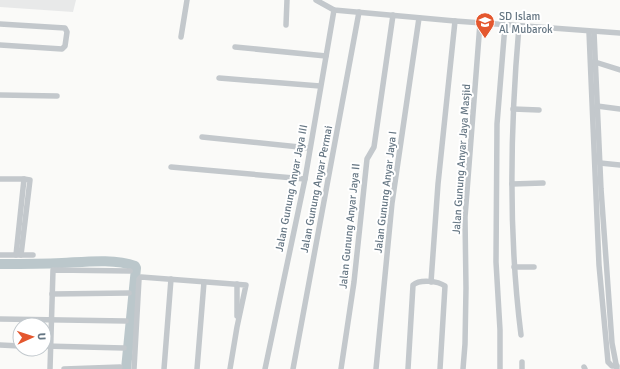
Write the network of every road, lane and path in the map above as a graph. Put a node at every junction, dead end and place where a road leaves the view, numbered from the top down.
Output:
1 (187, 0) edge
2 (287, 0) edge
3 (316, 0) edge
4 (334, 10) junction
5 (360, 12) junction
6 (393, 15) junction
7 (419, 18) junction
8 (454, 21) junction
9 (480, 23) junction
10 (0, 24) edge
11 (286, 25) dead end
12 (505, 25) junction
13 (519, 26) junction
14 (591, 32) junction
15 (620, 33) edge
16 (181, 37) dead end
17 (0, 45) edge
18 (235, 47) dead end
19 (326, 56) junction
20 (595, 62) junction
21 (620, 70) edge
22 (219, 78) dead end
23 (320, 86) junction
24 (0, 95) edge
25 (57, 96) dead end
26 (597, 106) junction
27 (513, 108) junction
28 (620, 109) edge
29 (539, 110) dead end
30 (202, 137) dead end
31 (309, 148) junction
32 (600, 164) junction
33 (620, 165) edge
34 (171, 167) dead end
35 (0, 179) edge
36 (305, 179) junction
37 (512, 184) junction
38 (542, 184) dead end
39 (0, 255) edge
40 (18, 255) junction
41 (33, 255) dead end
42 (514, 267) junction
43 (534, 267) dead end
44 (130, 271) dead end
45 (171, 279) junction
46 (204, 282) junction
47 (431, 282) junction
48 (237, 284) junction
49 (129, 293) dead end
50 (52, 294) junction
51 (51, 317) edge
52 (0, 319) edge
53 (12, 319) edge
54 (52, 319) edge
55 (126, 321) dead end
56 (237, 327) junction
57 (521, 335) dead end
58 (0, 345) edge
59 (12, 346) edge
60 (52, 346) edge
61 (124, 348) dead end
62 (51, 357) edge
63 (522, 362) dead end
64 (120, 367) dead end
65 (617, 368) edge
66 (50, 369) edge
67 (64, 369) edge
68 (134, 369) edge
69 (164, 369) edge
70 (197, 369) edge
71 (230, 369) edge
72 (265, 369) edge
73 (293, 369) edge
74 (341, 369) edge
75 (376, 369) edge
76 (408, 369) edge
77 (440, 369) edge
78 (463, 369) edge
79 (500, 369) edge
80 (522, 369) edge

1 - 16 street
2 - 11 street
3 - 4 street
4 - 5 street
4 - 19 street, Jalan Gunung Anyar Jaya III
5 - 6 street
5 - 73 street, Jalan Gunung Anyar Permai
6 - 7 street
6 - 74 street, Jalan Gunung Anyar Jaya II
7 - 8 street
7 - 75 street, Jalan Gunung Anyar Jaya I
8 - 9 street
8 - 47 street
9 - 12 street
9 - 78 street, Jalan Gunung Anyar Jaya Masjid
10 - 17 street
12 - 13 street
12 - 79 street
13 - 14 street
13 - 27 street
14 - 15 street
14 - 20 street
14 - 65 street
18 - 19 street
19 - 23 street, Jalan Gunung Anyar Jaya III
20 - 21 street
20 - 26 street
22 - 23 street
23 - 31 street, Jalan Gunung Anyar Jaya III
24 - 25 street
26 - 28 street
26 - 32 street
27 - 29 street
27 - 37 street
30 - 31 street
31 - 36 street, Jalan Gunung Anyar Jaya III
32 - 33 street
32 - 65 street
34 - 36 street
35 - 40 street
36 - 72 street, Jalan Gunung Anyar Jaya III
37 - 38 street
37 - 42 street
39 - 40 street
40 - 41 street
42 - 43 street
42 - 57 street
44 - 50 street
45 - 46 street
45 - 68 street
45 - 69 street
46 - 48 street
46 - 70 street
47 - 76 street
47 - 77 street
48 - 56 street
48 - 56 street
49 - 50 street
50 - 51 street
52 - 53 street
54 - 55 street
56 - 71 street
58 - 59 street
60 - 61 street
62 - 66 street
63 - 80 street
64 - 67 street

